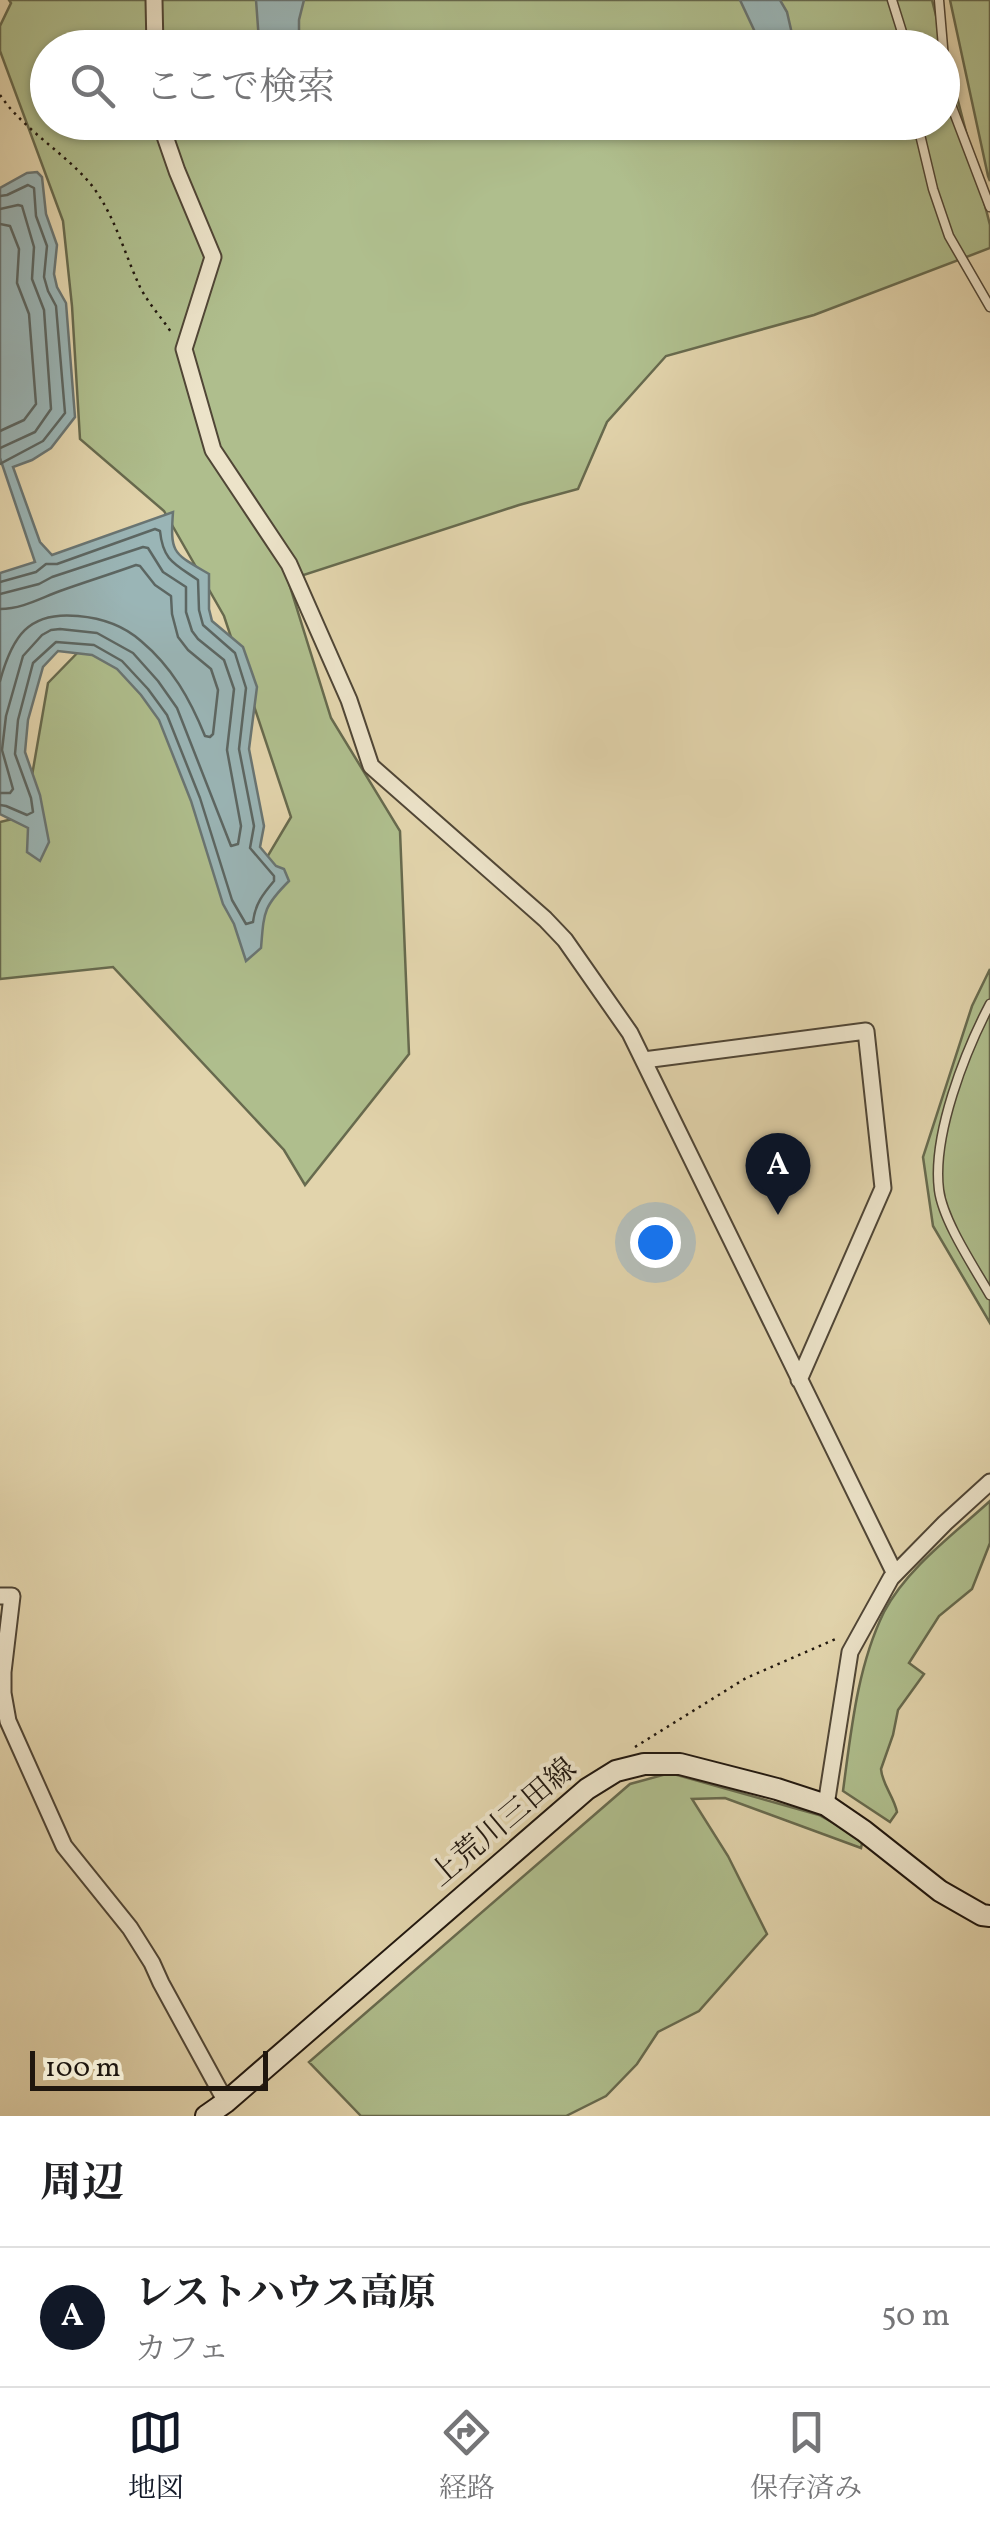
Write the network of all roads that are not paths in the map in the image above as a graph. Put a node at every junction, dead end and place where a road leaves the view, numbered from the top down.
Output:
1 (154, 0) edge
2 (892, 0) edge
3 (939, 0) edge
4 (155, 30) edge
5 (901, 30) edge
6 (942, 30) edge
7 (960, 128) edge
8 (166, 140) edge
9 (921, 140) edge
10 (990, 207) edge
11 (990, 307) edge
12 (990, 1004) edge
13 (644, 1060) junction
14 (990, 1294) edge
15 (800, 1380) junction
16 (990, 1482) edge
17 (895, 1574) junction
18 (0, 1596) edge
19 (3, 1709) edge
20 (826, 1805) junction
21 (990, 1916) edge
22 (226, 2102) junction
23 (206, 2116) edge

1 - 4 street
2 - 5 lane
3 - 6 lane
7 - 10 lane
8 - 13 street
9 - 11 lane
12 - 14 lane
13 - 15 street
13 - 15 street
15 - 17 street
16 - 17 street
17 - 20 street
18 - 19 street
19 - 22 street
20 - 21 main road, 上荒川三田線
20 - 22 main road, 上荒川三田線
22 - 23 main road, 上荒川三田線

